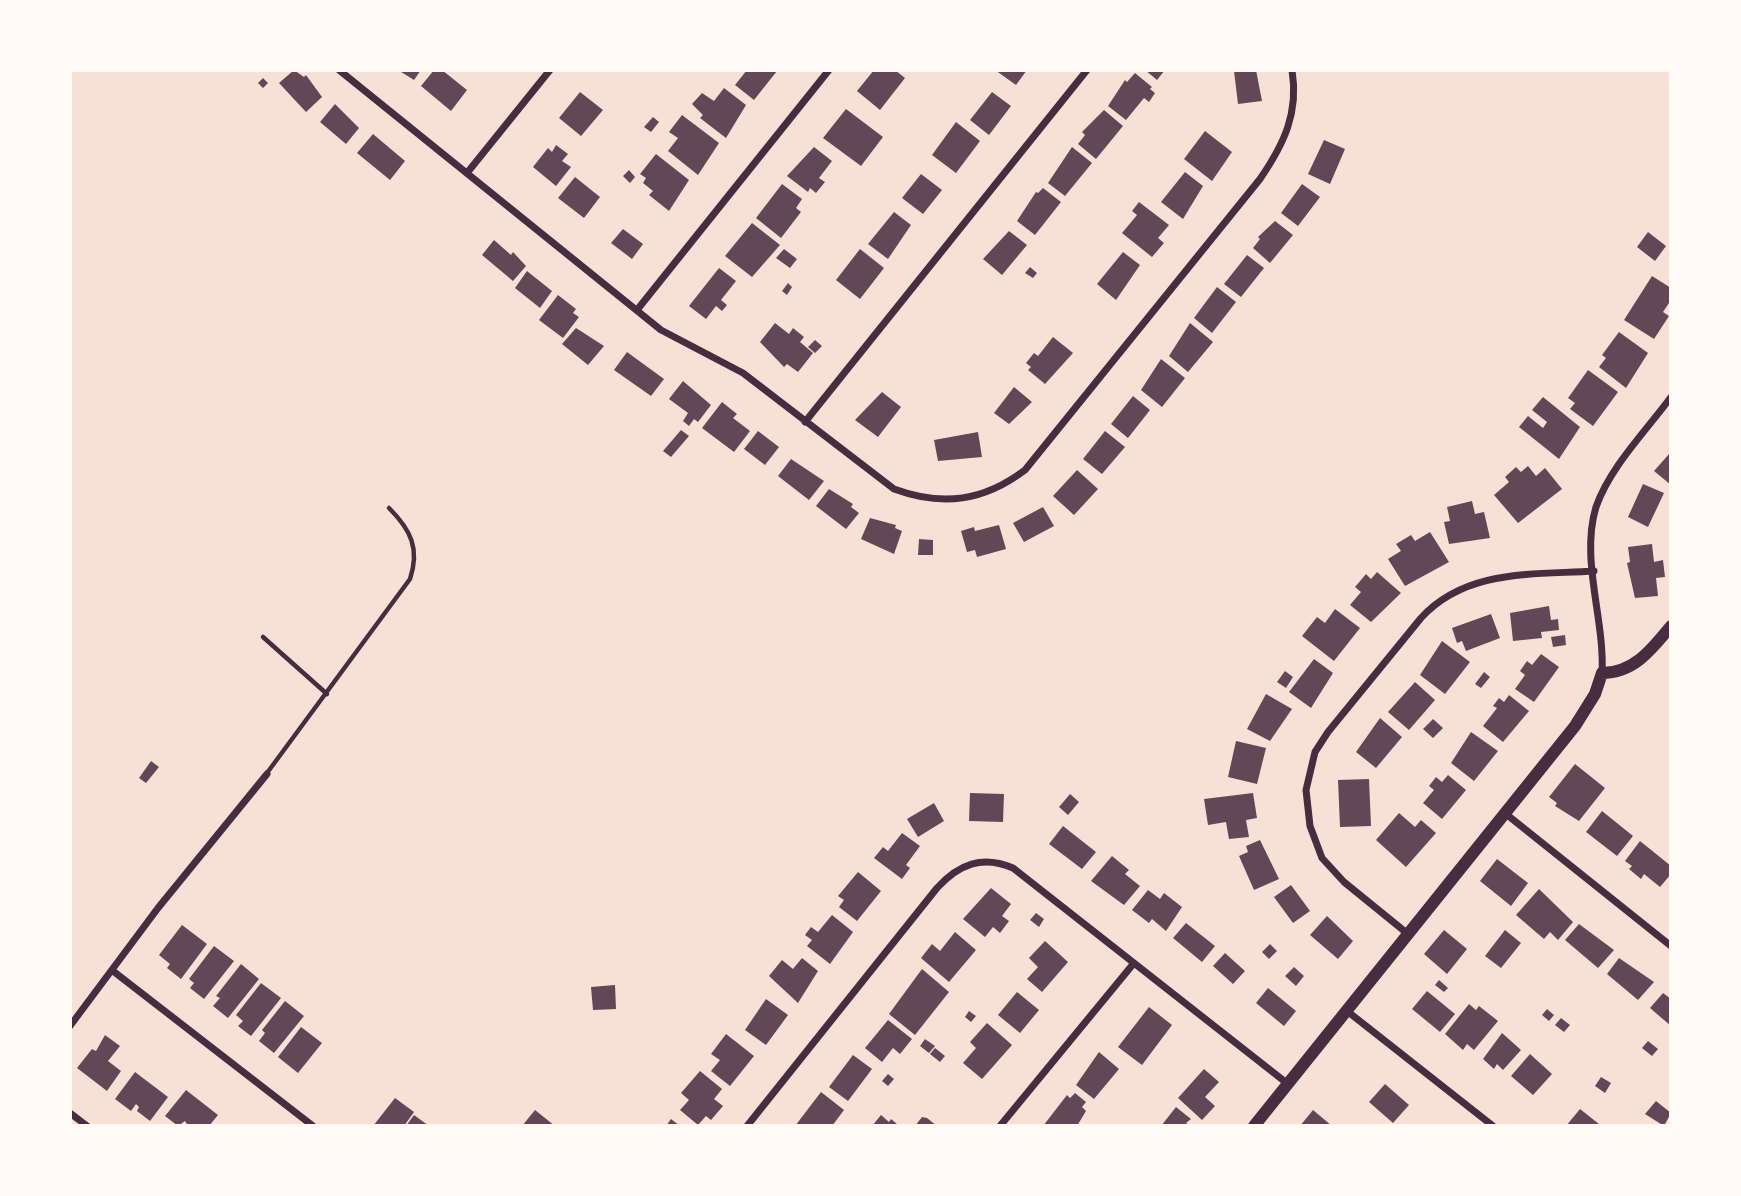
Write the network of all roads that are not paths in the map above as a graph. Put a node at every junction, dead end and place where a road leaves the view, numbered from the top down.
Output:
1 (339, 70) edge
2 (550, 70) edge
3 (829, 70) edge
4 (1087, 70) edge
5 (1292, 70) edge
6 (467, 173) junction
7 (637, 310) junction
8 (1671, 397) edge
9 (805, 422) junction
10 (389, 508) dead end
11 (1594, 571) junction
12 (1671, 626) edge
13 (263, 637) dead end
14 (1602, 673) junction
15 (327, 694) junction
16 (267, 774) joint
17 (1506, 814) junction
18 (1408, 934) junction
19 (1671, 946) edge
20 (1134, 963) junction
21 (113, 971) junction
22 (1347, 1010) junction
23 (70, 1026) edge
24 (1288, 1084) junction
25 (70, 1113) edge
26 (87, 1126) edge
27 (313, 1126) edge
28 (747, 1126) edge
29 (1000, 1126) edge
30 (1254, 1126) edge
31 (1493, 1126) edge

1 - 6 street
2 - 6 street
3 - 7 street
4 - 9 street
5 - 9 street
6 - 7 street
7 - 9 street
8 - 11 street
10 - 15 lane
11 - 14 street
11 - 18 street
12 - 14 street
13 - 15 lane
14 - 17 street
15 - 16 lane
16 - 21 street
17 - 18 street
17 - 19 street
18 - 22 street
20 - 24 street
20 - 28 street
20 - 29 street
21 - 23 street
21 - 27 street
22 - 24 street
22 - 31 street
24 - 30 street
25 - 26 street

